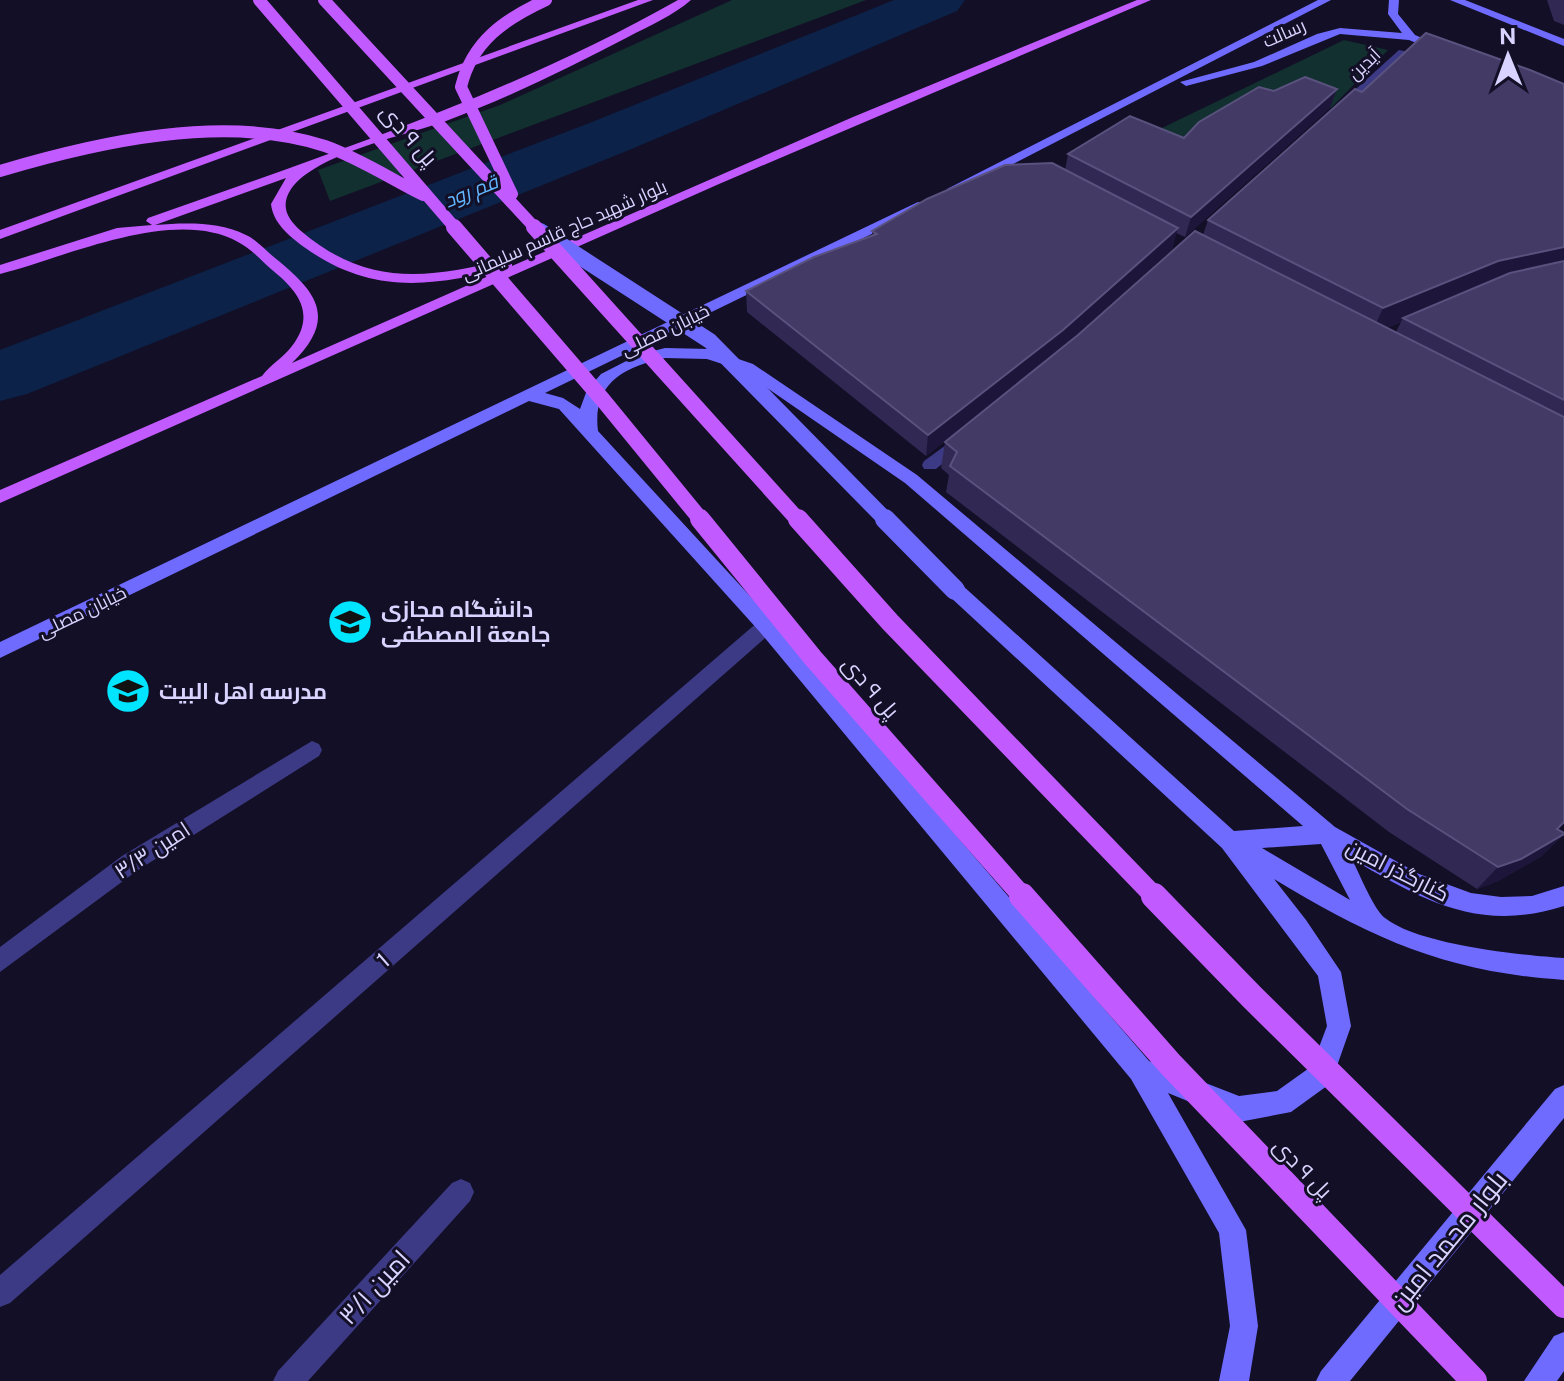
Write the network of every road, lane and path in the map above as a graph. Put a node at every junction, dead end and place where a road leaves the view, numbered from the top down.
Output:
1 (259, 0) edge
2 (324, 0) edge
3 (546, 0) edge
4 (648, 0) edge
5 (686, 0) edge
6 (1146, 0) edge
7 (1326, 0) edge
8 (1394, 0) edge
9 (1455, 0) edge
10 (1416, 39) junction
11 (1564, 43) edge
12 (1403, 52) edge
13 (1459, 56) edge
14 (1152, 90) junction
15 (1336, 114) edge
16 (311, 165) junction
17 (0, 171) edge
18 (946, 193) edge
19 (932, 200) edge
20 (434, 201) junction
21 (521, 212) junction
22 (535, 228) junction
23 (122, 231) junction
24 (0, 235) edge
25 (582, 243) junction
26 (0, 270) edge
27 (576, 373) junction
28 (262, 385) junction
29 (528, 396) junction
30 (577, 413) junction
31 (979, 425) edge
32 (591, 434) junction
33 (930, 465) dead end
34 (0, 497) edge
35 (766, 626) junction
36 (0, 651) edge
37 (312, 750) dead end
38 (1327, 834) junction
39 (1230, 841) junction
40 (1564, 896) edge
41 (1375, 925) junction
42 (0, 961) edge
43 (1564, 969) edge
44 (1140, 1070) junction
45 (1564, 1098) edge
46 (461, 1192) dead end
47 (0, 1293) edge
48 (1564, 1305) edge
49 (1564, 1346) edge
50 (288, 1381) edge
51 (1234, 1381) edge
52 (1331, 1381) edge
53 (1474, 1381) edge
54 (1539, 1381) edge

1 - 20 main road, پل ۹ دی, bridge
2 - 21 main road, پل ۹ دی, bridge
3 - 21 main road, bridge
4 - 24 main road
5 - 16 main road
6 - 25 main road, بلوار شهید حاج قاسم سلیمانی
7 - 14 main road
8 - 10 main road
9 - 11 main road
10 - 13 main road, رسالت
10 - 14 main road, رسالت
12 - 15 street, آیدین
14 - 18 main road
16 - 23 main road
16 - 25 main road
17 - 20 main road, bridge
19 - 27 main road, خیابان مصلی
20 - 53 main road, پل ۹ دی, bridge
21 - 22 main road, پل ۹ دی, bridge
22 - 39 main road, bridge
22 - 48 main road, پل ۹ دی, bridge
23 - 26 main road
23 - 28 main road
25 - 28 main road, بلوار شهید حاج قاسم سلیمانی
27 - 29 main road, خیابان مصلی
27 - 30 main road
28 - 34 main road, بلوار شهید حاج قاسم سلیمانی
29 - 30 main road
29 - 36 main road, خیابان مصلی
30 - 32 main road
31 - 33 street
32 - 35 main road
32 - 38 main road
35 - 44 main road
35 - 47 street, 1
37 - 42 street, امین ۳/۳
38 - 39 main road
38 - 40 main road, کنارگذر امین
38 - 41 main road
39 - 41 main road
39 - 44 main road
41 - 43 main road
44 - 51 main road
45 - 52 main road, بلوار محمد امین
46 - 50 street, امین ۳/۱
49 - 54 main road

